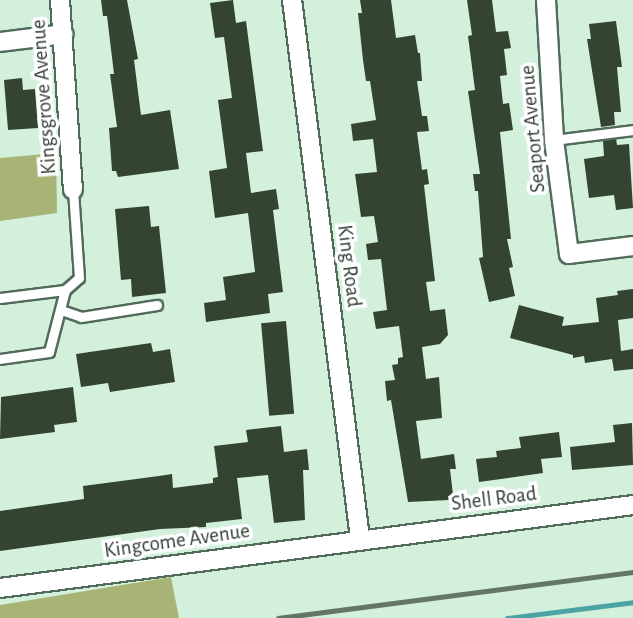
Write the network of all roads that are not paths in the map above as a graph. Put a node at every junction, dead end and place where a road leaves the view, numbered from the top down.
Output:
1 (60, 0) edge
2 (292, 0) edge
3 (546, 0) edge
4 (64, 33) junction
5 (0, 42) edge
6 (633, 130) edge
7 (554, 139) junction
8 (73, 190) joint
9 (633, 246) edge
10 (65, 290) junction
11 (0, 298) edge
12 (157, 305) dead end
13 (61, 310) junction
14 (0, 359) edge
15 (633, 505) edge
16 (360, 538) junction
17 (0, 587) edge

1 - 4 street, Kingsgrove Avenue
2 - 16 street, King Road
3 - 7 street, Seaport Avenue
4 - 5 street
4 - 8 street, Kingsgrove Avenue
6 - 7 lane
7 - 9 street, Seaport Avenue
8 - 10 lane
10 - 11 lane
10 - 13 lane
12 - 13 lane
13 - 14 lane
15 - 16 street, Shell Road
16 - 17 street, Kingcome Avenue

